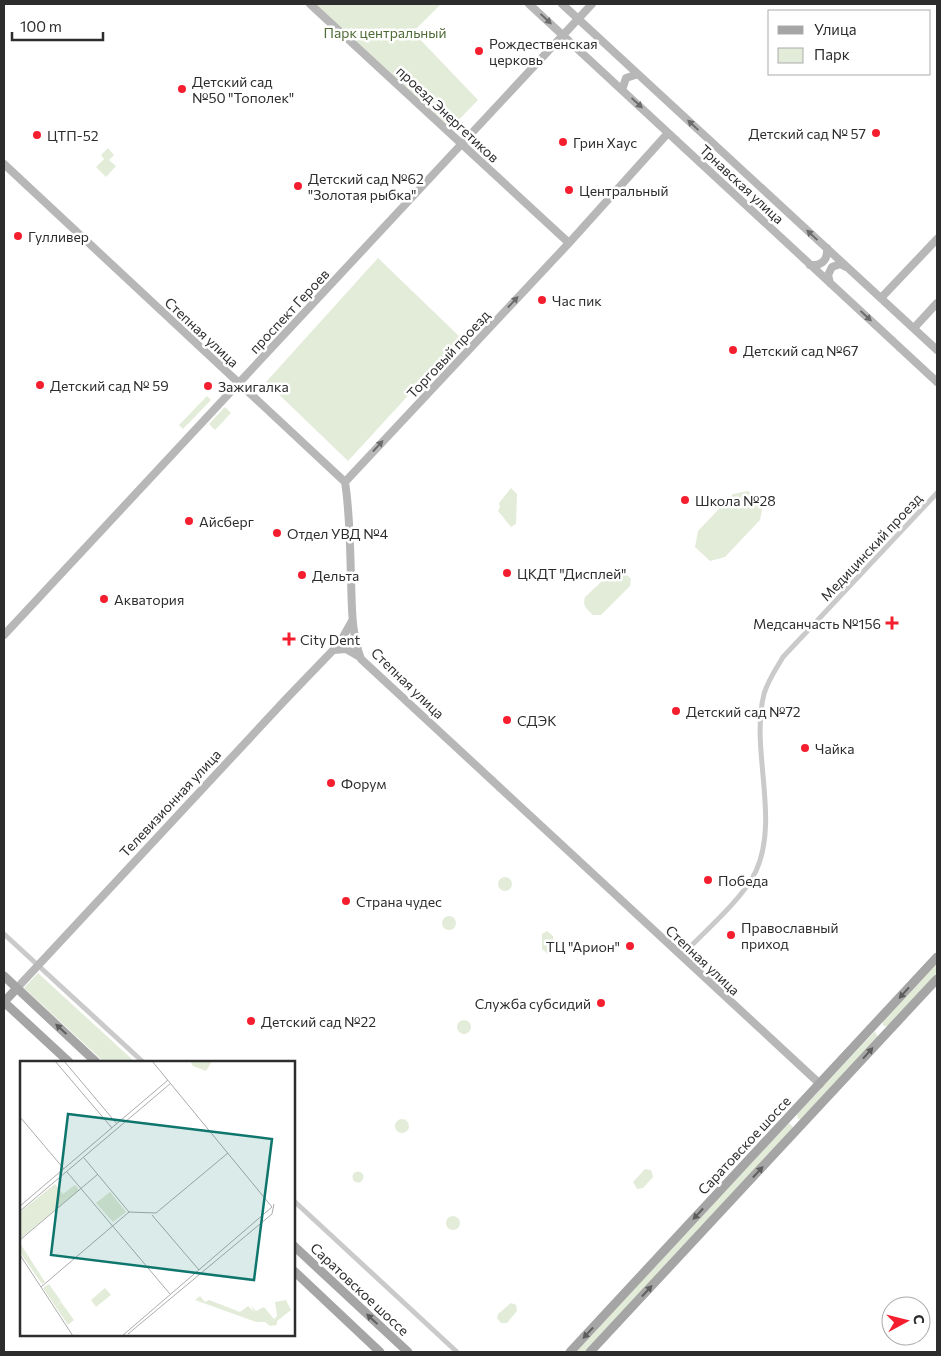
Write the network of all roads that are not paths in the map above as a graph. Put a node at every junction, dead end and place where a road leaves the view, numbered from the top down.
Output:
1 (310, 4) edge
2 (529, 4) edge
3 (562, 4) edge
4 (592, 4) edge
5 (578, 19) junction
6 (562, 35) junction
7 (638, 74) junction
8 (622, 90) junction
9 (668, 132) junction
10 (462, 144) junction
11 (4, 164) edge
12 (937, 239) edge
13 (568, 243) junction
14 (827, 248) junction
15 (810, 265) junction
16 (848, 268) junction
17 (830, 283) junction
18 (882, 298) junction
19 (937, 303) edge
20 (914, 328) junction
21 (937, 350) edge
22 (937, 382) edge
23 (239, 384) junction
24 (345, 482) junction
25 (937, 493) edge
26 (352, 621) junction
27 (4, 635) edge
28 (332, 651) junction
29 (361, 658) junction
30 (4, 934) edge
31 (681, 956) junction
32 (937, 957) edge
33 (38, 966) junction
34 (4, 976) edge
35 (937, 979) edge
36 (17, 988) junction
37 (4, 1002) edge
38 (876, 1024) junction
39 (886, 1033) junction
40 (68, 1061) edge
41 (95, 1061) edge
42 (142, 1061) edge
43 (820, 1084) junction
44 (790, 1116) junction
45 (802, 1126) junction
46 (295, 1202) edge
47 (295, 1247) edge
48 (295, 1272) edge
49 (380, 1352) edge
50 (408, 1352) edge
51 (456, 1352) edge
52 (570, 1352) edge
53 (590, 1352) edge

1 - 10 street, проезд Энергетиков
2 -> 6 street, Трнавская улица
3 - 5 street, Трнавская улица
4 - 5 street, проспект Героев
5 - 6 street, проспект Героев
5 - 7 street, Трнавская улица
6 - 8 street, Трнавская улица
6 - 10 street, проспект Героев
7 - 8 street
14 -> 7 street, Трнавская улица
8 -> 9 street, Трнавская улица
9 - 13 street, Торговый проезд
9 - 15 street, Трнавская улица
10 - 13 street, проезд Энергетиков
10 - 23 street, проспект Героев
11 - 23 street, Степная улица
12 - 18 street
24 -> 13 street, Торговый проезд
14 - 15 street
14 - 16 street, Трнавская улица
15 - 17 street, Трнавская улица
16 - 17 street
16 - 18 street, Трнавская улица
17 -> 22 street, Трнавская улица
18 - 20 street, Трнавская улица
19 - 20 street
20 - 21 street, Трнавская улица
23 - 24 street, Степная улица
23 - 27 street, проспект Героев
24 - 26 street, Степная улица
25 - 31 street, Медицинский проезд
26 - 28 street, Телевизионная улица
26 - 29 street, Степная улица
28 - 29 street
28 - 33 street, Телевизионная улица
29 - 31 street, Степная улица
30 - 33 street
31 - 43 street, Степная улица
32 -> 38 main road, Саратовское шоссе
33 - 36 street, Телевизионная улица
33 - 42 street
34 - 36 main road
35 - 39 main road, Саратовское шоссе
36 - 37 main road, Телевизионная улица
41 -> 36 main road
37 - 40 main road
38 - 39 main road
38 - 43 main road, Саратовское шоссе
45 -> 39 main road, Саратовское шоссе
43 - 44 main road, Саратовское шоссе
44 - 45 main road
44 -> 52 main road, Саратовское шоссе
53 -> 45 main road, Саратовское шоссе
46 - 51 street
50 -> 47 main road, Саратовское шоссе
48 - 49 main road

